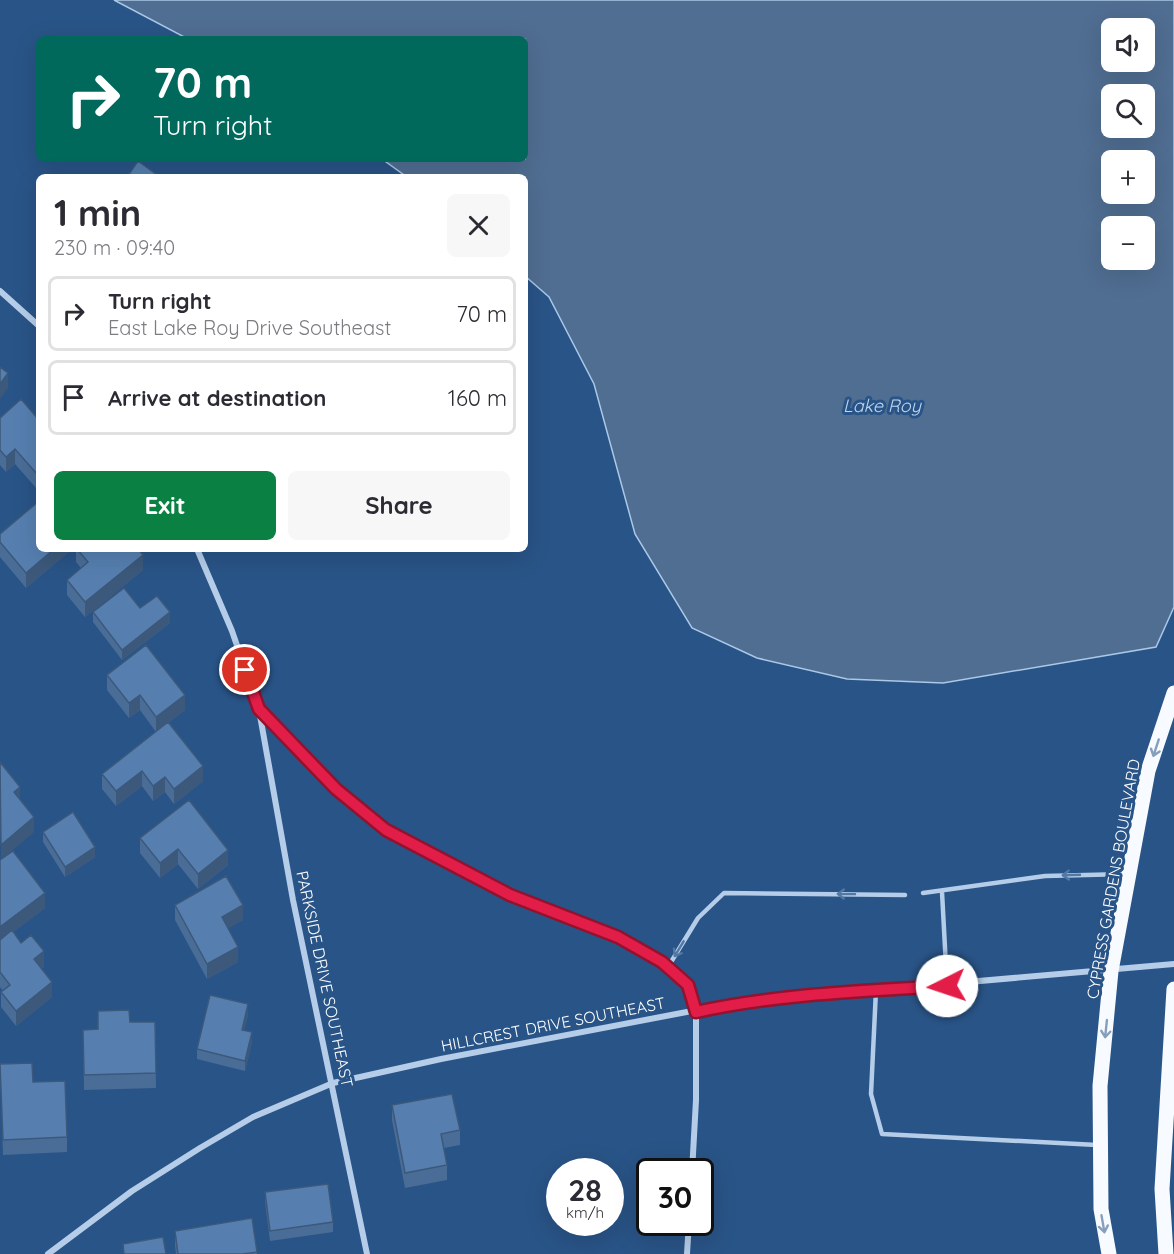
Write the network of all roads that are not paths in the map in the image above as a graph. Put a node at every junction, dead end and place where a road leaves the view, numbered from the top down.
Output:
1 (0, 291) edge
2 (36, 323) edge
3 (198, 552) edge
4 (1174, 693) edge
5 (259, 709) junction
6 (1130, 873) junction
7 (942, 892) junction
8 (924, 893) dead end
9 (905, 895) dead end
10 (1174, 964) edge
11 (668, 967) junction
12 (1112, 971) junction
13 (947, 986) junction
14 (1174, 989) edge
15 (876, 990) junction
16 (696, 1012) junction
17 (333, 1083) junction
18 (1100, 1145) junction
19 (693, 1158) edge
20 (688, 1236) edge
21 (48, 1254) edge
22 (367, 1254) edge
23 (687, 1254) edge
24 (1109, 1254) edge
25 (1166, 1254) edge

1 - 2 street
3 - 5 street, PARKSIDE DRIVE SOUTHEAST
4 -> 6 main road, CYPRESS GARDENS BOULEVARD
5 - 11 street
5 - 17 street, PARKSIDE DRIVE SOUTHEAST
6 -> 7 lane
6 - 12 main road, CYPRESS GARDENS BOULEVARD
7 - 8 lane
7 - 13 lane
9 -> 11 lane
10 - 12 street, HILLCREST DRIVE SOUTHEAST
11 - 16 street
12 - 13 street, HILLCREST DRIVE SOUTHEAST
12 -> 18 main road, CYPRESS GARDENS BOULEVARD
13 - 15 street, HILLCREST DRIVE SOUTHEAST
14 - 25 main road
15 - 16 street, HILLCREST DRIVE SOUTHEAST
15 - 18 lane
16 - 17 street, HILLCREST DRIVE SOUTHEAST
16 - 19 street
17 - 21 street, HILLCREST DRIVE SOUTHEAST
17 - 22 street, PARKSIDE DRIVE SOUTHEAST
18 -> 24 main road, CYPRESS GARDENS BOULEVARD
20 - 23 street

